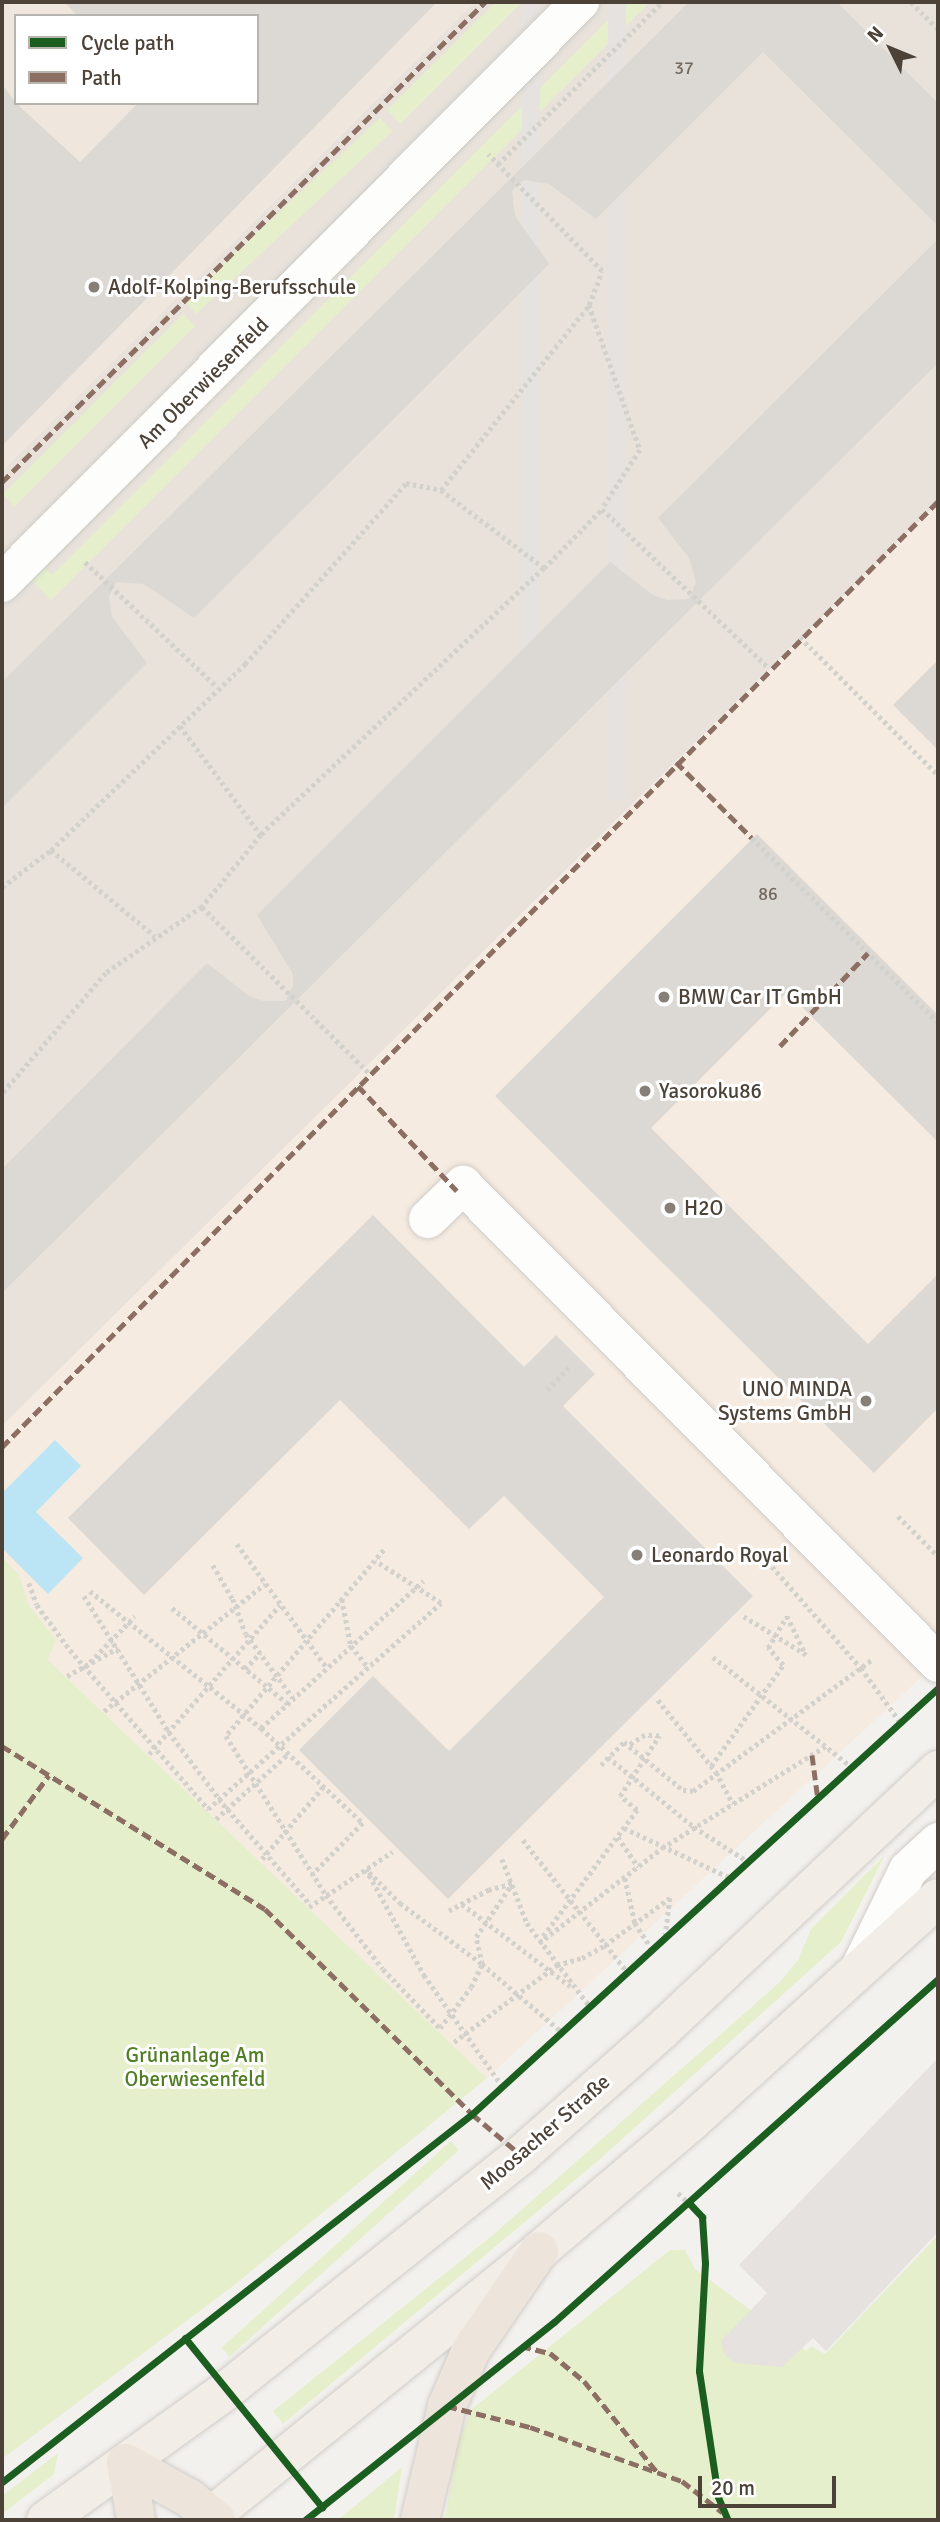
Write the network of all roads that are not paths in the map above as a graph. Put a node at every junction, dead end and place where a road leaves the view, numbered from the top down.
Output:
1 (580, 2) edge
2 (2, 583) edge
3 (428, 1219) dead end
4 (938, 1663) edge
5 (938, 1770) edge
6 (938, 1842) edge
7 (938, 1899) edge
8 (859, 1970) junction
9 (539, 2251) junction
10 (126, 2463) junction
11 (211, 2519) edge
12 (46, 2520) edge
13 (136, 2520) edge
14 (420, 2520) edge

1 - 2 street, Am Oberwiesenfeld
3 - 4 street
5 - 10 main road, Moosacher Straße
6 - 8 street
7 - 8 main road
8 - 9 main road
9 - 11 main road
9 - 14 highway
10 - 11 highway
10 - 12 main road, Moosacher Straße
10 - 13 highway

